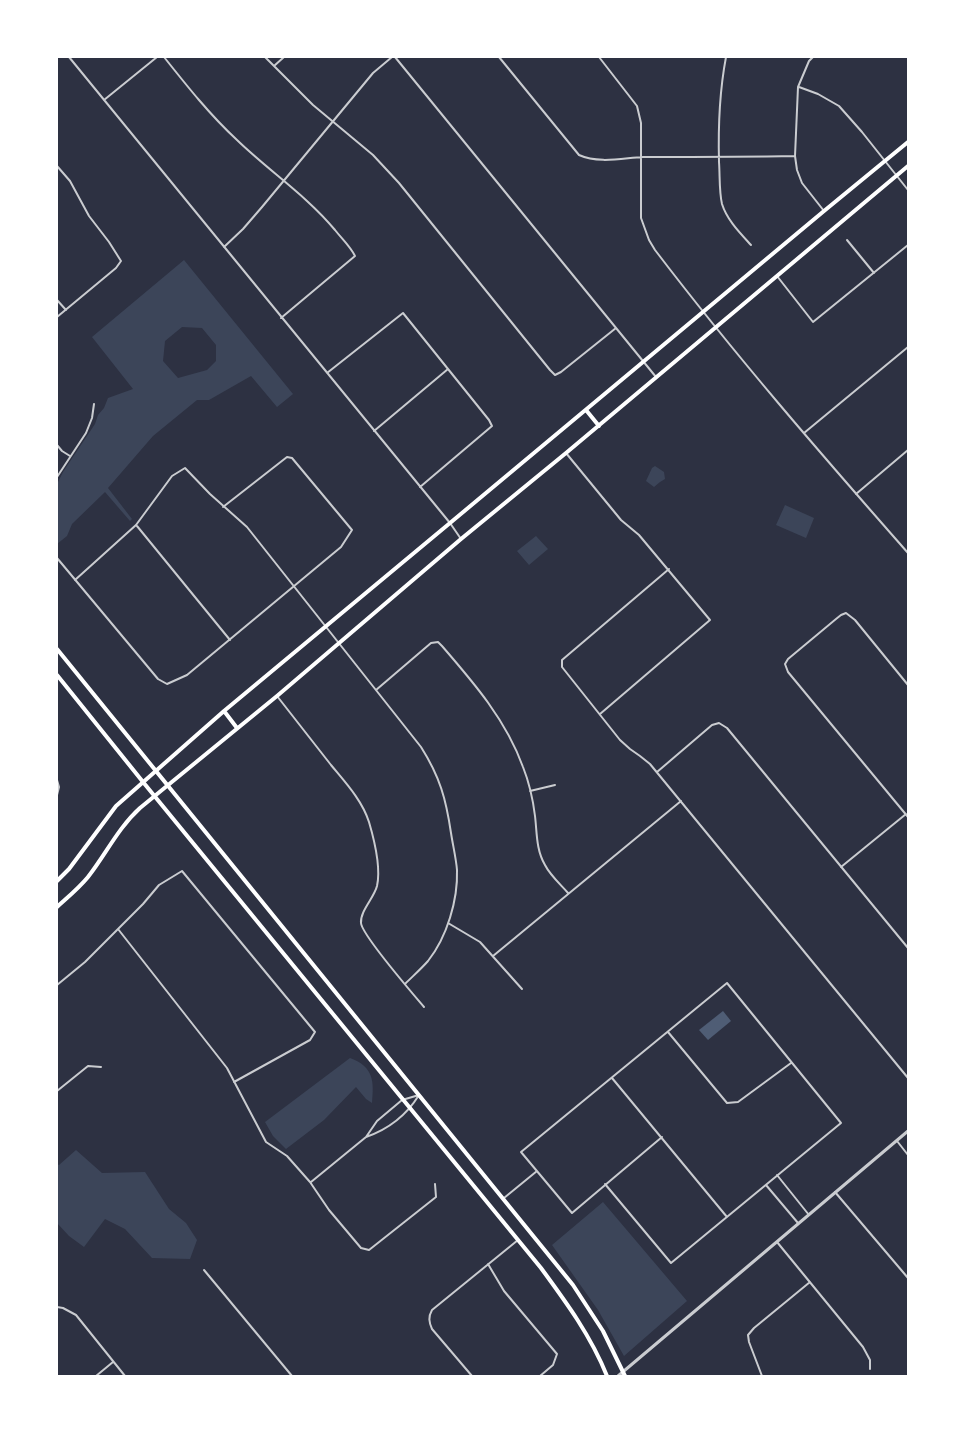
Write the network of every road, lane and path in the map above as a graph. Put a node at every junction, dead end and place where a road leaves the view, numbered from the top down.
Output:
1 (69, 57) edge
2 (157, 57) edge
3 (164, 57) edge
4 (265, 57) edge
5 (284, 57) edge
6 (394, 57) edge
7 (499, 57) edge
8 (599, 57) edge
9 (726, 57) edge
10 (813, 57) edge
11 (274, 66) junction
12 (798, 87) junction
13 (104, 100) junction
14 (334, 121) junction
15 (908, 142) edge
16 (795, 156) junction
17 (641, 157) junction
18 (719, 158) junction
19 (885, 161) junction
20 (57, 166) edge
21 (908, 166) edge
22 (896, 176) junction
23 (284, 181) junction
24 (908, 190) edge
25 (824, 211) junction
26 (847, 240) dead end
27 (751, 245) dead end
28 (908, 245) edge
29 (224, 247) junction
30 (874, 273) junction
31 (777, 276) junction
32 (57, 300) edge
33 (66, 310) junction
34 (702, 312) junction
35 (57, 317) edge
36 (281, 318) junction
37 (616, 328) junction
38 (715, 328) junction
39 (908, 347) edge
40 (643, 362) junction
41 (449, 369) junction
42 (327, 374) junction
43 (656, 377) junction
44 (94, 404) dead end
45 (586, 410) junction
46 (598, 426) junction
47 (374, 431) junction
48 (804, 433) junction
49 (57, 445) edge
50 (908, 450) edge
51 (566, 453) junction
52 (70, 456) junction
53 (57, 477) edge
54 (420, 487) junction
55 (856, 494) junction
56 (223, 507) junction
57 (450, 523) junction
58 (136, 525) junction
59 (461, 538) junction
60 (908, 554) edge
61 (57, 558) edge
62 (669, 569) junction
63 (75, 580) junction
64 (294, 586) junction
65 (326, 626) junction
66 (230, 640) junction
67 (339, 643) junction
68 (57, 649) edge
69 (57, 675) edge
70 (908, 685) edge
71 (376, 690) junction
72 (277, 696) junction
73 (224, 711) junction
74 (600, 714) junction
75 (237, 728) junction
76 (156, 771) junction
77 (657, 772) junction
78 (57, 780) edge
79 (143, 782) junction
80 (168, 785) junction
81 (555, 785) dead end
82 (530, 791) junction
83 (57, 795) edge
84 (154, 796) junction
85 (681, 801) junction
86 (907, 816) edge
87 (841, 867) junction
88 (57, 881) edge
89 (568, 893) junction
90 (58, 905) edge
91 (448, 923) junction
92 (118, 929) junction
93 (908, 948) edge
94 (493, 956) junction
95 (405, 984) junction
96 (57, 985) edge
97 (522, 989) dead end
98 (424, 1007) dead end
99 (668, 1032) junction
100 (791, 1063) junction
101 (101, 1067) dead end
102 (612, 1078) junction
103 (908, 1078) edge
104 (234, 1082) junction
105 (57, 1091) edge
106 (418, 1095) junction
107 (402, 1100) junction
108 (410, 1109) junction
109 (908, 1131) edge
110 (366, 1137) junction
111 (662, 1137) junction
112 (897, 1141) junction
113 (908, 1155) edge
114 (537, 1171) junction
115 (777, 1176) junction
116 (310, 1182) junction
117 (435, 1184) dead end
118 (605, 1184) junction
119 (766, 1185) junction
120 (835, 1192) junction
121 (503, 1199) junction
122 (808, 1215) junction
123 (727, 1217) junction
124 (798, 1223) junction
125 (518, 1240) junction
126 (777, 1242) junction
127 (488, 1264) junction
128 (204, 1270) dead end
129 (908, 1278) edge
130 (810, 1282) junction
131 (57, 1307) edge
132 (113, 1362) junction
133 (870, 1369) dead end
134 (624, 1374) edge
135 (96, 1376) edge
136 (125, 1376) edge
137 (292, 1376) edge
138 (472, 1376) edge
139 (540, 1376) edge
140 (607, 1376) edge
141 (618, 1376) edge
142 (762, 1376) edge

1 - 13 street
2 - 13 street
3 - 23 street
4 - 11 street
5 - 11 street
6 - 14 street
6 - 37 street
7 - 17 street
8 - 17 street
9 - 18 street
10 - 12 street
11 - 14 street
12 - 16 street
12 - 19 street
13 - 29 street
14 - 23 street
14 - 37 street
15 - 19 main road
16 - 18 street
16 - 25 street
17 - 18 street
17 - 34 street
18 - 27 street
19 - 22 street
19 - 25 main road
20 - 33 street
21 - 22 main road
22 - 24 street
22 - 31 main road
23 - 29 street
23 - 36 street
25 - 34 main road
26 - 30 street
28 - 30 street
29 - 36 street
30 - 31 street
31 - 38 main road
32 - 33 street
33 - 35 street
34 - 38 street
34 - 40 main road
36 - 42 street
37 - 40 street
38 - 43 main road
38 - 48 street
39 - 48 street
40 - 43 street
40 - 45 main road
41 - 42 street
41 - 47 street
41 - 54 street
42 - 47 street
43 - 46 main road
44 - 52 street
45 - 46 main road
45 - 57 main road
46 - 51 main road
47 - 54 street
48 - 55 street
49 - 52 street
50 - 55 street
51 - 59 main road
51 - 62 street
52 - 53 street
54 - 57 street
55 - 60 street
56 - 58 street
56 - 64 street
56 - 64 street
57 - 59 street
57 - 65 main road
58 - 63 street
58 - 66 street
59 - 67 main road
61 - 63 street
62 - 74 street
62 - 74 street
63 - 66 street
64 - 65 street
64 - 66 street
65 - 67 street
65 - 73 main road
67 - 71 street
67 - 72 main road
68 - 76 main road
69 - 79 main road
70 - 86 street
71 - 82 street
71 - 91 street
72 - 75 main road
72 - 95 street
73 - 75 main road
73 - 76 main road
74 - 77 street
75 - 80 main road
76 - 79 main road
76 - 80 main road
77 - 85 street
77 - 87 street
78 - 83 street
79 - 84 main road
79 - 88 main road
80 - 84 main road
80 - 106 main road
81 - 82 street
82 - 89 street
84 - 90 main road
84 - 107 main road
85 - 89 street
85 - 103 street
86 - 87 street
87 - 93 street
89 - 94 street
91 - 94 street
91 - 95 street
92 - 96 street
92 - 104 street
92 - 104 street
94 - 97 street
95 - 98 street
99 - 100 street
99 - 100 street
99 - 102 street
100 - 115 street
101 - 105 street
102 - 111 street
102 - 114 street
104 - 116 street
106 - 107 street
106 - 108 street
106 - 121 main road
107 - 108 main road
107 - 110 street
108 - 110 street
108 - 125 main road
109 - 112 street
110 - 116 street
111 - 118 street
111 - 123 street
112 - 113 street
112 - 120 street
114 - 118 street
114 - 121 street
115 - 119 street
115 - 122 street
116 - 117 street
118 - 123 street
119 - 123 street
119 - 124 street
120 - 122 street
120 - 129 street
121 - 134 main road
122 - 124 street
124 - 126 street
125 - 127 street
125 - 140 main road
126 - 130 street
126 - 134 street
127 - 138 street
127 - 139 street
128 - 137 street
130 - 133 street
130 - 142 street
131 - 132 street
132 - 135 street
132 - 136 street
134 - 141 street

